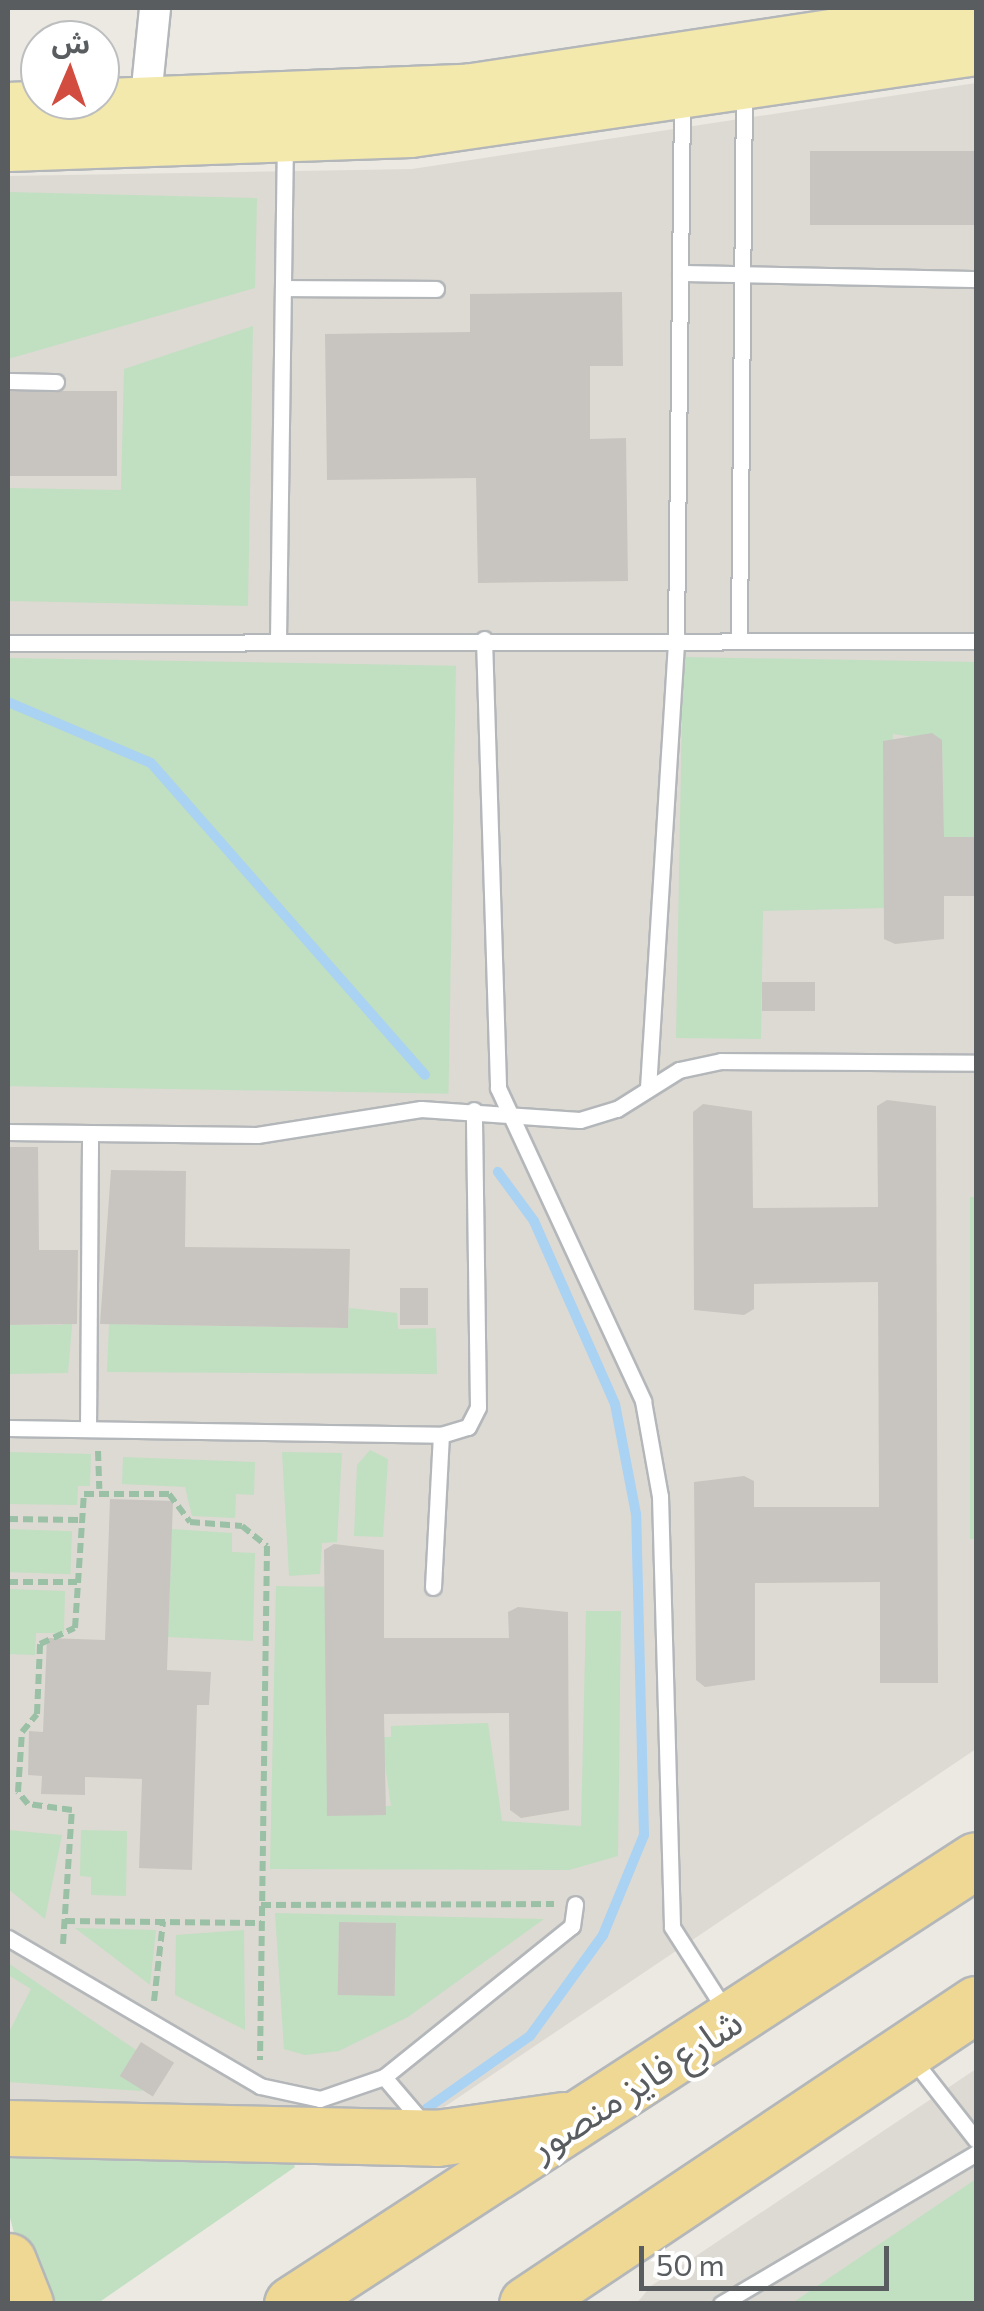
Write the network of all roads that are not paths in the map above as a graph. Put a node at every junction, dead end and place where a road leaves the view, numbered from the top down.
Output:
1 (155, 8) edge
2 (976, 12) edge
3 (976, 52) edge
4 (745, 85) junction
5 (682, 94) junction
6 (146, 107) junction
7 (8, 108) edge
8 (286, 137) junction
9 (8, 146) edge
10 (680, 274) junction
11 (742, 274) junction
12 (976, 278) edge
13 (284, 288) junction
14 (436, 289) dead end
15 (8, 381) edge
16 (56, 382) dead end
17 (676, 636) junction
18 (739, 636) junction
19 (484, 639) junction
20 (278, 640) junction
21 (976, 641) edge
22 (8, 643) edge
23 (976, 1063) edge
24 (648, 1088) junction
25 (474, 1110) junction
26 (504, 1115) junction
27 (8, 1132) edge
28 (90, 1135) junction
29 (8, 1428) edge
30 (93, 1430) junction
31 (441, 1434) junction
32 (433, 1587) dead end
33 (976, 1860) edge
34 (575, 1904) road end
35 (8, 1938) edge
36 (976, 2004) edge
37 (731, 2020) junction
38 (906, 2050) junction
39 (384, 2078) junction
40 (582, 2118) junction
41 (8, 2128) edge
42 (437, 2138) junction
43 (976, 2140) edge
44 (976, 2153) edge
45 (692, 2193) junction
46 (8, 2261) edge
47 (25, 2304) edge
48 (292, 2304) edge
49 (527, 2304) edge
50 (582, 2304) edge
51 (721, 2304) edge

1 - 6 street
2 - 6 main road
3 - 4 main road
4 - 5 main road
4 - 11 lane
5 - 8 main road
5 - 10 lane
6 - 7 main road
8 - 9 main road
8 - 13 lane
10 - 11 lane
10 - 17 lane
11 - 12 lane
11 - 18 lane
13 - 14 lane
13 - 20 lane
15 - 16 lane
17 - 18 lane
17 - 19 lane
17 - 24 lane
18 - 21 lane
19 - 20 lane
19 - 26 lane
20 - 22 lane
23 - 24 lane
24 - 26 lane
25 - 26 lane
25 - 28 lane
25 - 31 lane
26 - 37 lane
27 - 28 lane
28 - 30 lane
29 - 30 lane
30 - 31 lane
31 - 32 lane
33 - 37 highway, شارع فايز منصور
34 - 39 lane
35 - 39 lane
36 - 38 highway
37 - 40 highway, شارع فايز منصور
38 - 43 lane
38 - 45 highway
39 - 42 lane
40 - 42 highway
40 - 48 highway, شارع فايز منصور
41 - 42 highway
44 - 51 lane
45 - 49 highway
45 - 50 highway
46 - 47 highway

